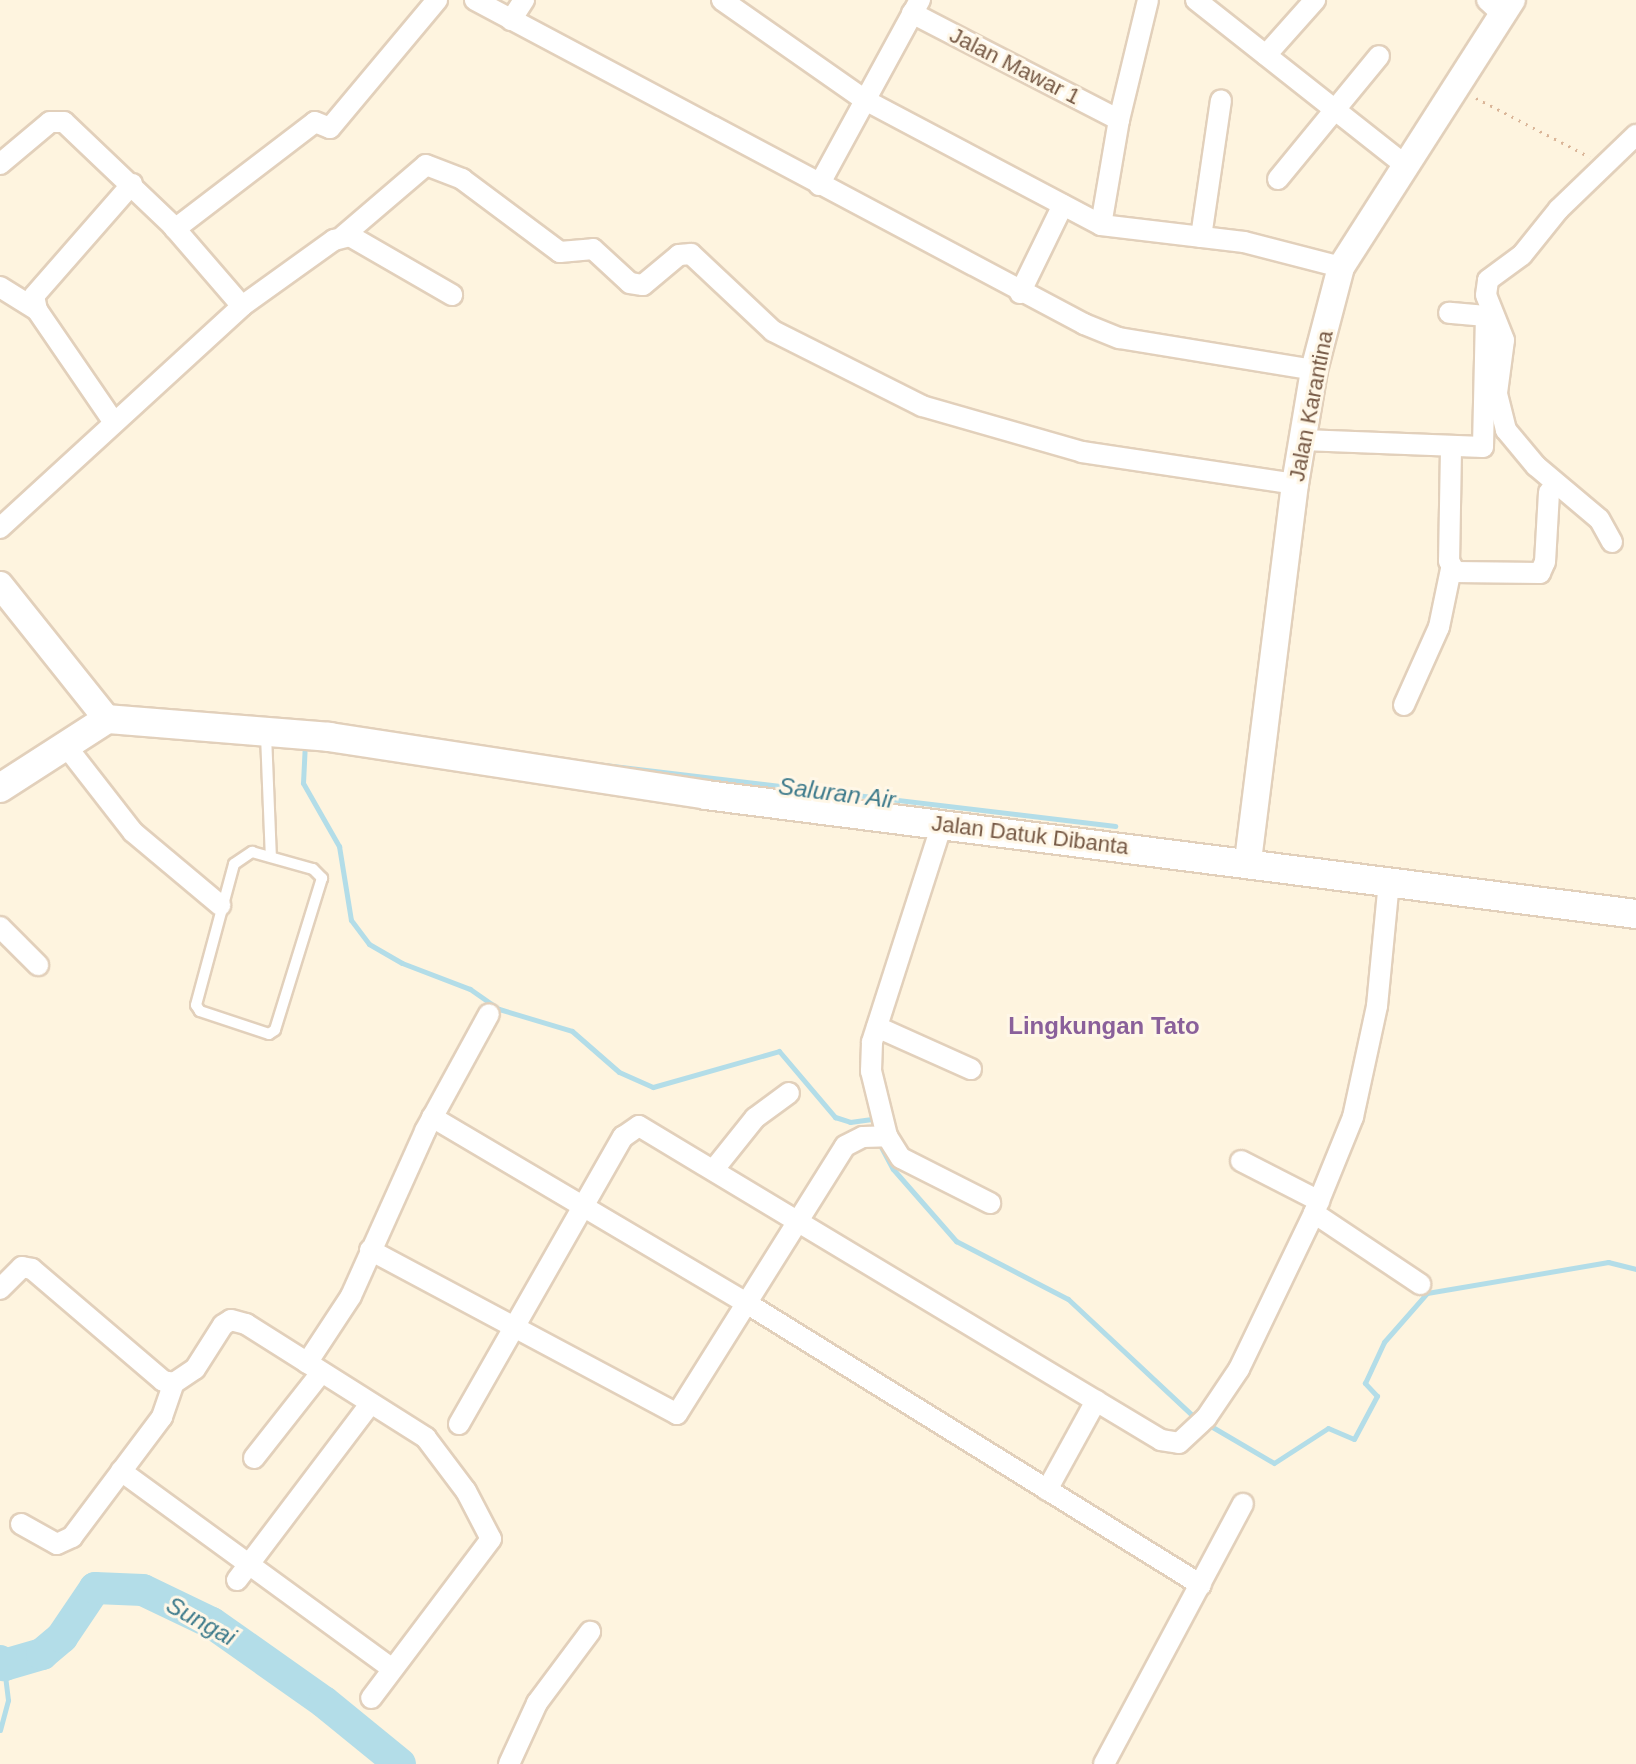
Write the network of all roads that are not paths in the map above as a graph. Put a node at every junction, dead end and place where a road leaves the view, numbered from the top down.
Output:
1 (437, 0) edge
2 (475, 0) edge
3 (524, 0) edge
4 (722, 0) edge
5 (1148, 0) edge
6 (1196, 0) edge
7 (1315, 0) edge
8 (1500, 5) edge
9 (916, 7) edge
10 (511, 20) junction
11 (1266, 55) junction
12 (1379, 56) dead end
13 (865, 100) junction
14 (1221, 100) dead end
15 (1338, 112) junction
16 (1119, 120) junction
17 (1636, 135) edge
18 (0, 164) edge
19 (1405, 165) junction
20 (1278, 179) dead end
21 (132, 184) junction
22 (819, 185) junction
23 (1063, 205) junction
24 (1101, 225) junction
25 (175, 229) junction
26 (343, 236) junction
27 (1201, 237) junction
28 (1341, 267) junction
29 (0, 287) edge
30 (1020, 293) junction
31 (452, 295) dead end
32 (242, 306) junction
33 (37, 310) junction
34 (1449, 313) dead end
35 (1314, 370) junction
36 (113, 421) junction
37 (1303, 440) junction
38 (1451, 449) junction
39 (1295, 484) junction
40 (1549, 492) dead end
41 (0, 528) edge
42 (1612, 542) dead end
43 (1451, 569) junction
44 (4, 598) edge
45 (1404, 705) dead end
46 (107, 719) junction
47 (265, 733) junction
48 (66, 746) junction
49 (0, 788) edge
50 (942, 824) junction
51 (271, 857) junction
52 (1248, 861) junction
53 (1389, 881) junction
54 (220, 905) junction
55 (1636, 914) edge
56 (0, 927) edge
57 (38, 965) dead end
58 (489, 1014) dead end
59 (877, 1027) junction
60 (971, 1069) dead end
61 (789, 1093) dead end
62 (432, 1117) junction
63 (887, 1136) junction
64 (1241, 1161) dead end
65 (715, 1168) junction
66 (990, 1203) dead end
67 (584, 1205) junction
68 (1316, 1207) junction
69 (802, 1220) junction
70 (370, 1250) junction
71 (1420, 1284) dead end
72 (0, 1289) edge
73 (748, 1304) junction
74 (513, 1326) junction
75 (314, 1368) junction
76 (174, 1383) junction
77 (1096, 1401) junction
78 (370, 1404) junction
79 (459, 1424) dead end
80 (254, 1458) dead end
81 (121, 1471) junction
82 (1047, 1490) junction
83 (1243, 1504) dead end
84 (21, 1524) dead end
85 (251, 1563) junction
86 (237, 1580) dead end
87 (1201, 1585) junction
88 (590, 1632) dead end
89 (393, 1669) junction
90 (371, 1698) dead end
91 (509, 1764) edge
92 (1104, 1764) edge

1 - 25 street
2 - 10 street
3 - 10 street
4 - 13 street
5 - 16 street
6 - 11 street
7 - 11 street
8 - 19 street, Jalan Karantina
9 - 13 street
9 - 16 street, Jalan Mawar 1
10 - 22 street
11 - 15 street
12 - 15 street
13 - 22 street
13 - 23 street
14 - 27 street
15 - 19 street
15 - 20 street
16 - 24 street
17 - 42 street
18 - 21 street
19 - 28 street, Jalan Karantina
21 - 25 street
21 - 33 street
22 - 30 street
23 - 24 street
23 - 30 street
24 - 27 street
25 - 32 street
26 - 31 street
26 - 32 street
26 - 39 street
27 - 28 street
28 - 35 street, Jalan Karantina
29 - 33 street
30 - 35 street
32 - 36 street
33 - 36 street
34 - 38 street
35 - 37 street, Jalan Karantina
36 - 41 street
37 - 38 street
37 - 39 street, Jalan Karantina
38 - 43 street
39 - 52 street, Jalan Karantina
40 - 43 street
43 - 45 street
44 - 46 street
46 - 47 main road, Jalan Datuk Dibanta
46 - 48 main road
47 - 50 main road, Jalan Datuk Dibanta
47 - 51 lane
48 - 49 main road
48 - 54 street
50 - 52 main road, Jalan Datuk Dibanta
50 - 59 street
51 - 54 lane
51 - 54 lane
52 - 53 main road, Jalan Datuk Dibanta
53 - 55 main road, Jalan Datuk Dibanta
53 - 68 street
56 - 57 street
58 - 62 street
59 - 60 street
59 - 63 street
61 - 65 street
62 - 67 street
62 - 70 street
63 - 66 street
63 - 69 street
64 - 68 street
65 - 67 street
65 - 69 street
67 - 73 street
67 - 74 street
68 - 71 street
68 - 77 street
69 - 73 street
69 - 77 street
70 - 74 street
70 - 75 street
72 - 76 street
73 - 74 street
73 - 82 street
74 - 79 street
75 - 76 street
75 - 78 street
75 - 80 street
76 - 81 street
77 - 82 street
78 - 85 street
78 - 89 street
81 - 84 street
81 - 85 street
82 - 87 street
83 - 87 street
85 - 86 street
85 - 89 street
87 - 92 street
88 - 91 street
89 - 90 street

